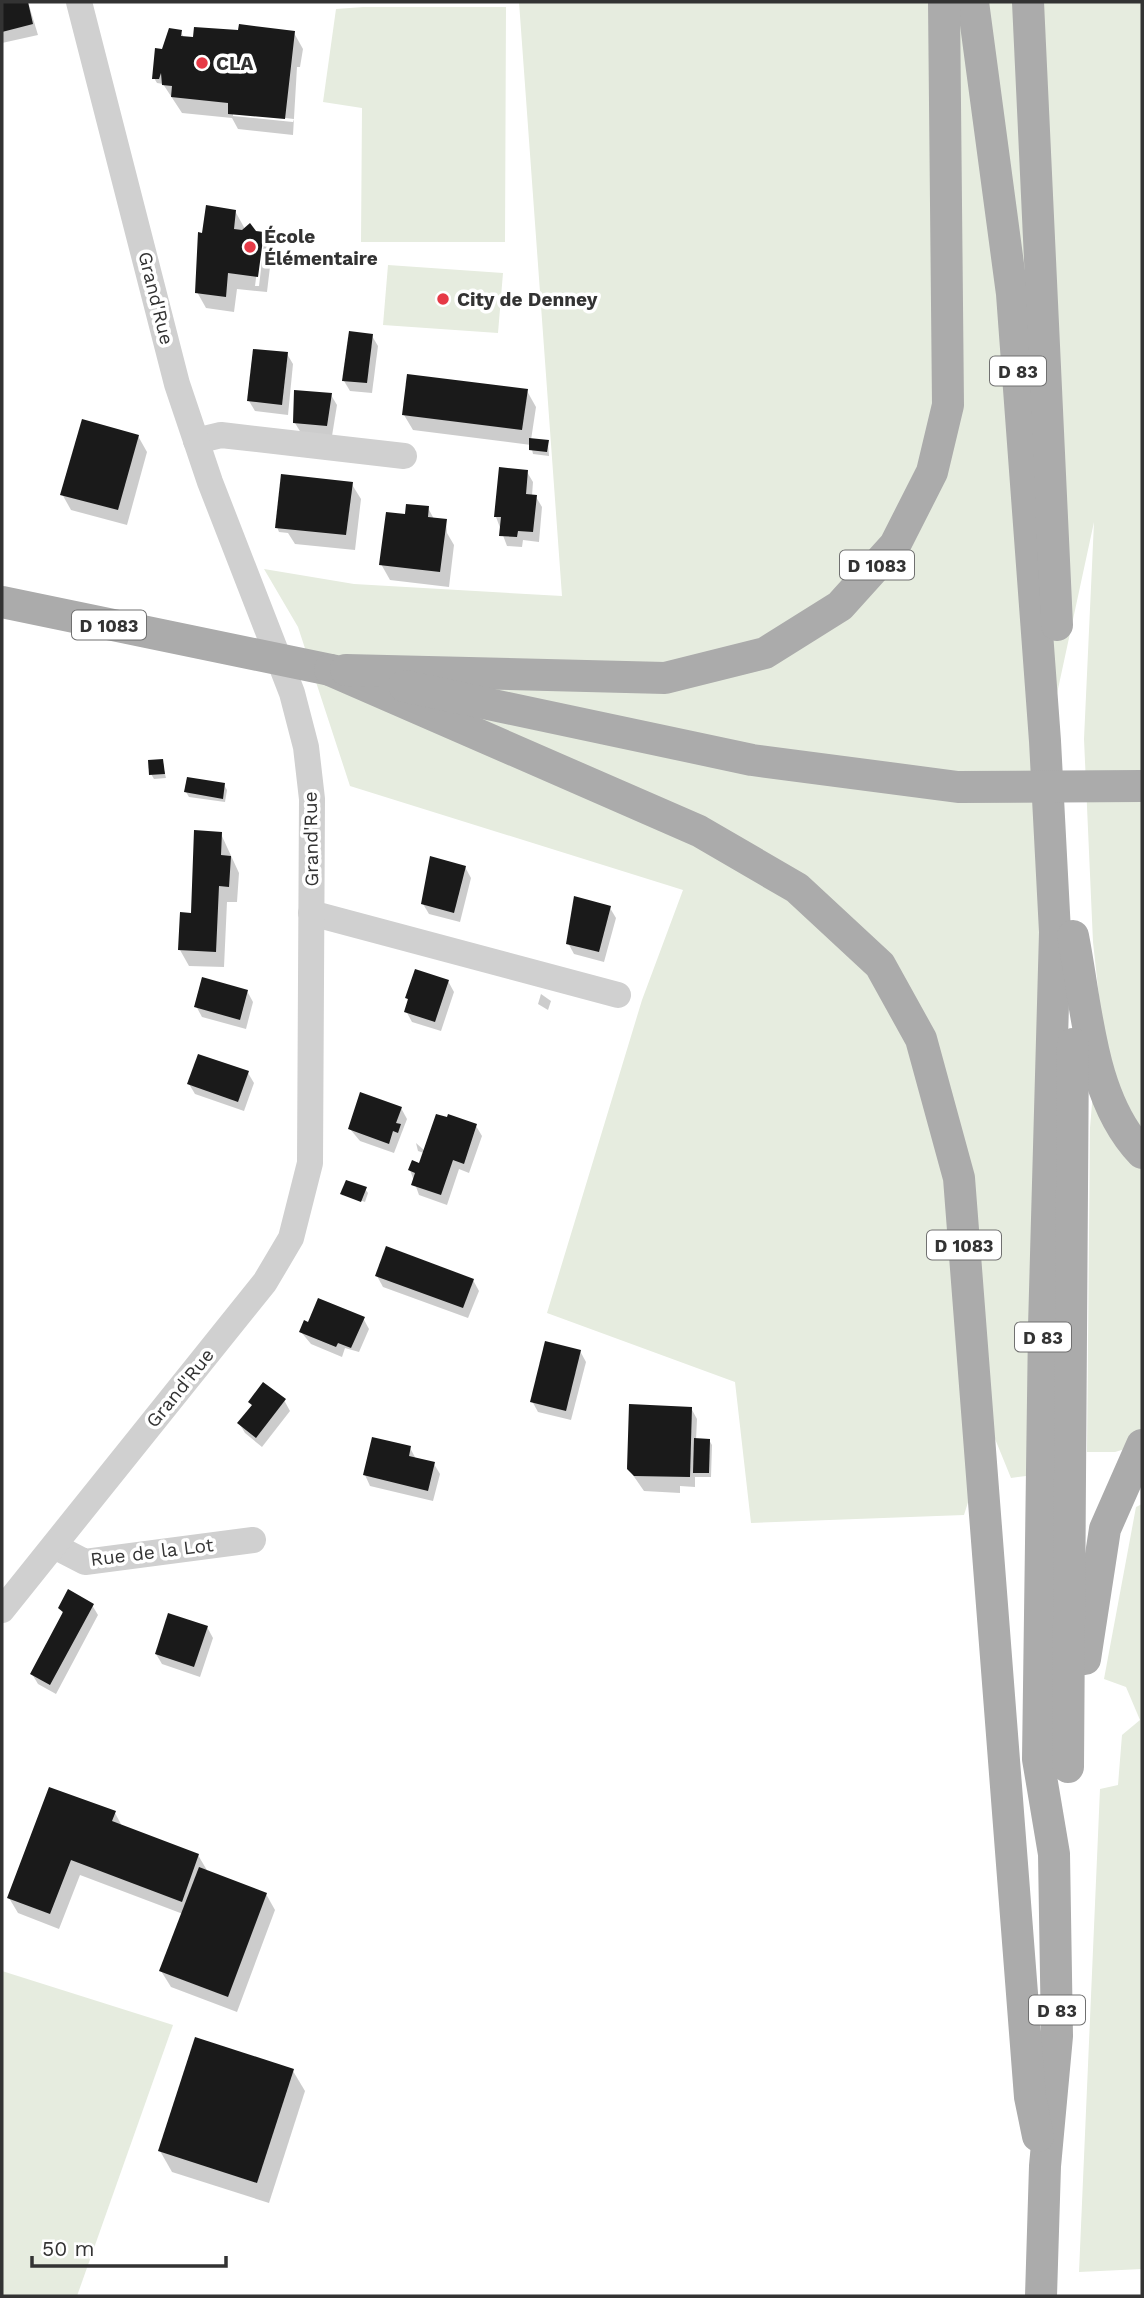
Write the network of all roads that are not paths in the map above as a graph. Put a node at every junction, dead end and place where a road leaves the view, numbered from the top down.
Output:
1 (79, 2) edge
2 (944, 2) edge
3 (973, 2) edge
4 (1028, 2) edge
5 (196, 441) junction
6 (404, 456) dead end
7 (2, 602) edge
8 (330, 670) junction
9 (1054, 741) junction
10 (1142, 786) edge
11 (1058, 817) junction
12 (311, 913) junction
13 (1073, 936) junction
14 (618, 995) dead end
15 (1142, 1153) edge
16 (1142, 1445) edge
17 (253, 1540) dead end
18 (54, 1546) junction
19 (2, 1610) edge
20 (1068, 1767) junction
21 (1054, 1854) junction
22 (1045, 2166) junction
23 (1041, 2296) edge

1 - 5 street, Grand'Rue
2 - 8 main road, D 1083
3 - 9 main road, D 83
4 - 9 main road, D 83
5 - 6 street
5 - 12 street, Grand'Rue
7 - 8 main road, D 1083
8 - 10 main road, D 1083
8 - 22 main road, D 1083
9 - 11 main road, D 83
11 - 13 main road, D 83
11 - 21 main road, D 83
12 - 14 street
12 - 18 street, Grand'Rue
13 - 15 main road
13 - 20 main road, D 83
16 - 20 main road
17 - 18 street, Rue de la Lot
18 - 19 street, Grand'Rue
20 - 21 main road, D 83
21 - 22 main road, D 83
22 - 23 main road, D 83

